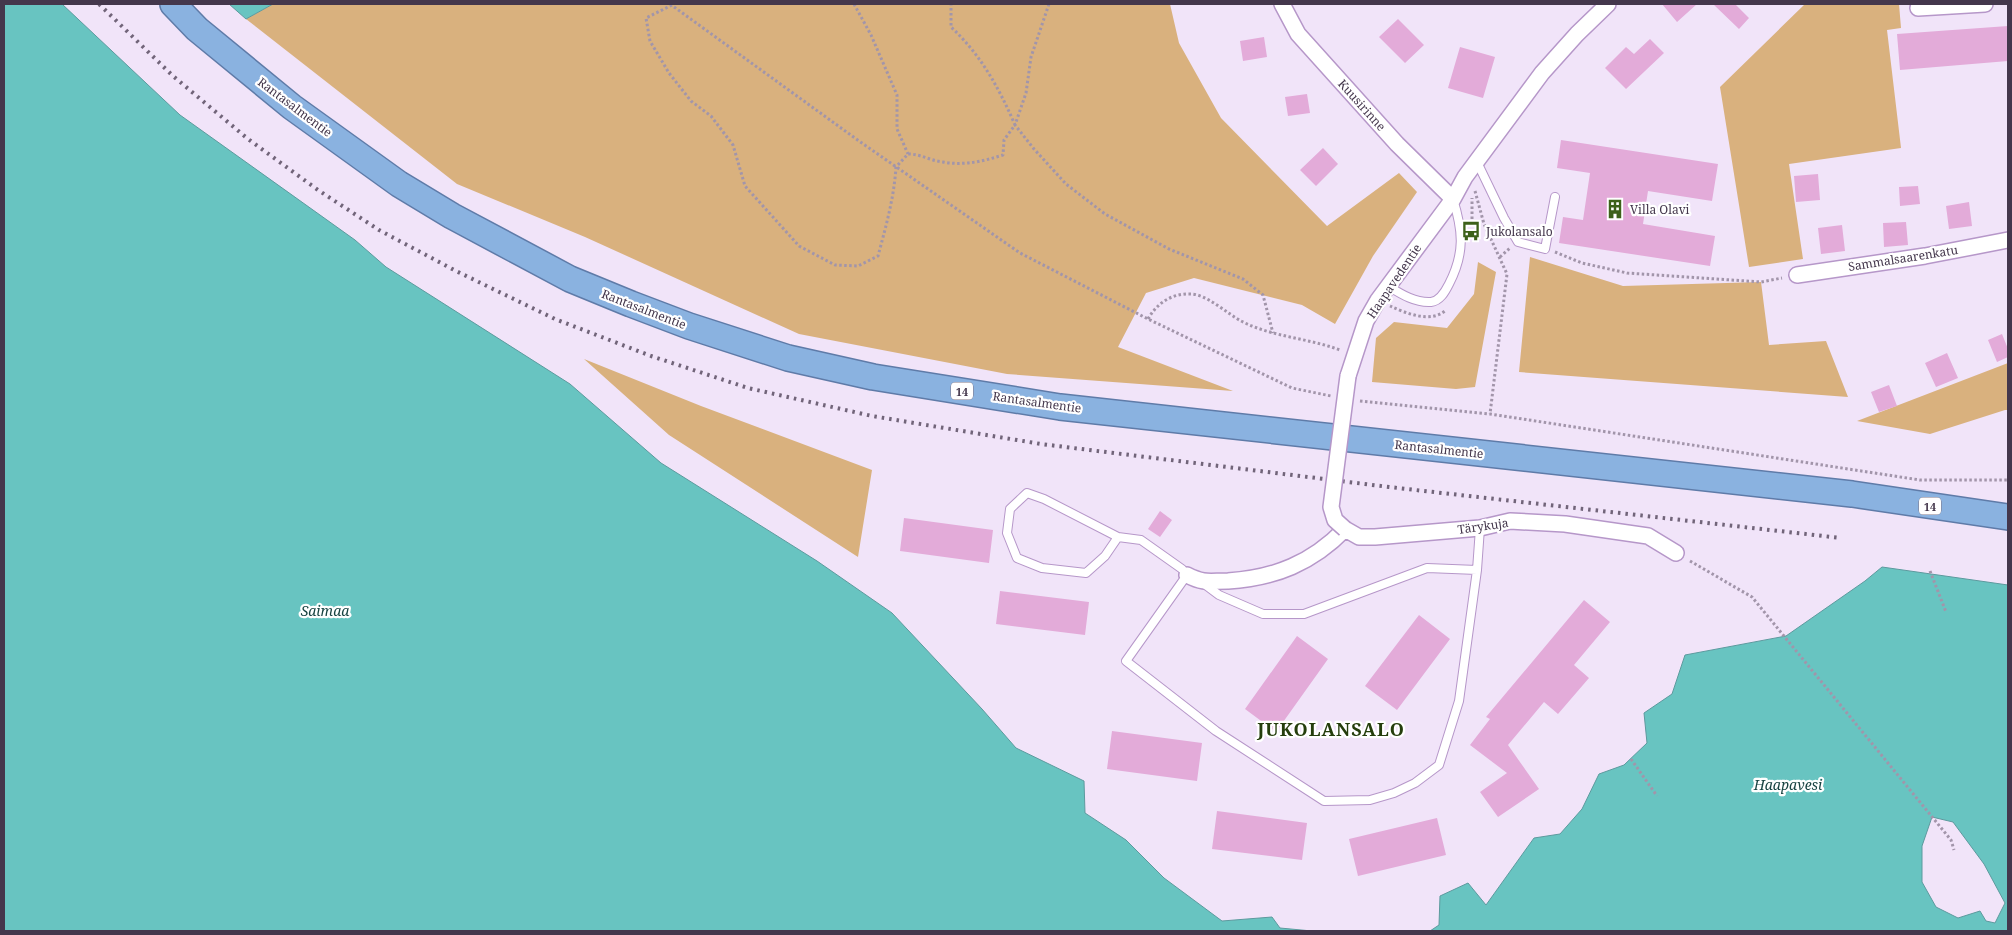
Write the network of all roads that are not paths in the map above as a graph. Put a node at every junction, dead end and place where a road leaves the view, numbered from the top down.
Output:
1 (172, 4) edge
2 (1282, 4) edge
3 (1608, 4) edge
4 (1985, 4) edge
5 (1918, 8) dead end
6 (1477, 162) junction
7 (1555, 198) dead end
8 (1453, 199) junction
9 (2008, 240) edge
10 (1797, 275) road end
11 (1388, 286) junction
12 (1852, 494) junction
13 (2008, 501) edge
14 (2008, 517) edge
15 (1480, 528) junction
16 (1345, 529) junction
17 (1118, 537) junction
18 (1676, 553) road end
19 (1478, 570) junction
20 (1194, 578) junction

1 - 12 highway, Rantasalmentie / 14
2 - 8 street, Kuusirinne
3 - 6 street, Haapavedentie
4 - 5 street
6 - 7 lane
6 - 8 street, Haapavedentie
8 - 11 street, Haapavedentie
8 - 11 lane
9 - 10 street, Sammalsaarenkatu
11 - 16 street, Haapavedentie, bridge
12 - 13 highway, Rantasalmentie / 14
12 - 14 highway, Rantasalmentie / 14
15 - 16 street, Tärykuja
15 - 18 street, Tärykuja
15 - 19 lane
16 - 20 street
17 - 17 lane
17 - 20 lane
19 - 20 lane
19 - 20 lane

